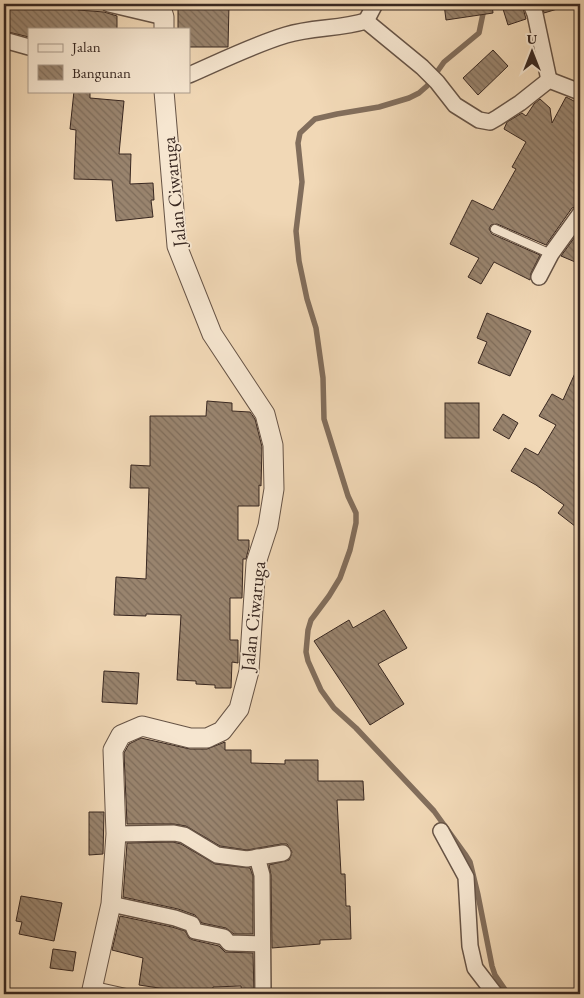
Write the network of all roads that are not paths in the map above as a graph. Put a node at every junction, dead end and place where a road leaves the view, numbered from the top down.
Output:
1 (109, 4) edge
2 (375, 4) edge
3 (531, 4) edge
4 (162, 16) edge
5 (366, 21) junction
6 (4, 40) edge
7 (28, 46) edge
8 (190, 75) edge
9 (549, 80) junction
10 (164, 92) edge
11 (580, 92) edge
12 (580, 214) edge
13 (495, 229) dead end
14 (551, 254) junction
15 (539, 277) dead end
16 (441, 831) dead end
17 (116, 834) junction
18 (283, 853) dead end
19 (257, 857) junction
20 (111, 904) junction
21 (262, 944) junction
22 (93, 990) edge
23 (130, 994) edge
24 (262, 994) edge
25 (495, 994) edge

1 - 4 street
2 - 5 street
3 - 9 street
5 - 8 street
5 - 9 street
6 - 7 street
9 - 11 street
10 - 17 street, Jalan Ciwaruga
12 - 14 street
13 - 14 lane
14 - 15 street
16 - 25 street
17 - 19 street
17 - 20 street, Jalan Ciwaruga
18 - 19 street
19 - 21 street
20 - 21 street
20 - 22 street, Jalan Ciwaruga
21 - 24 street
22 - 23 lane

